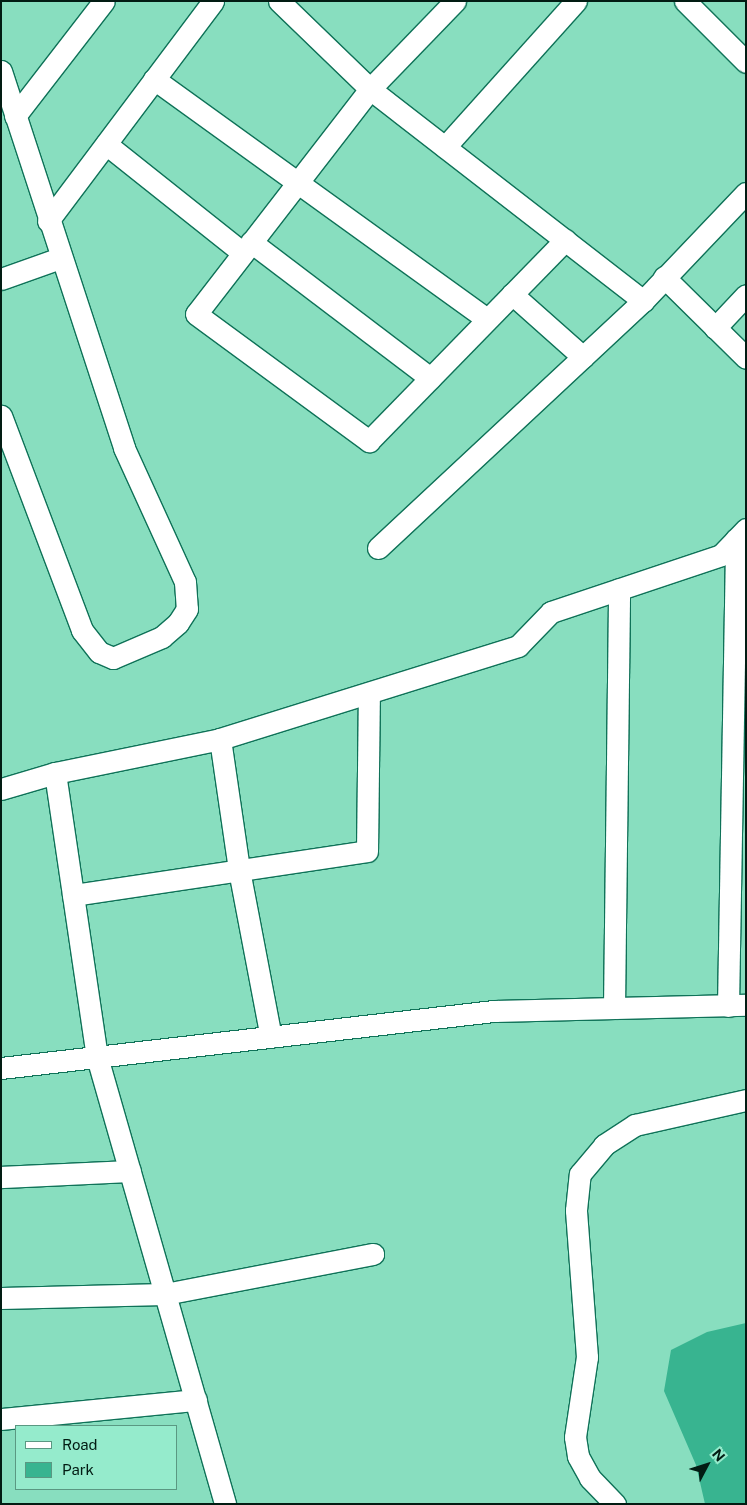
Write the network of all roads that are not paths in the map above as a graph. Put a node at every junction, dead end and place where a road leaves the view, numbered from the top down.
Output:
1 (104, 1) edge
2 (213, 1) edge
3 (279, 1) edge
4 (455, 1) edge
5 (576, 1) edge
6 (684, 1) edge
7 (746, 62) edge
8 (1, 71) edge
9 (154, 79) junction
10 (370, 89) junction
11 (15, 116) junction
12 (106, 144) junction
13 (445, 147) junction
14 (298, 181) junction
15 (746, 193) edge
16 (48, 221) junction
17 (565, 240) junction
18 (247, 248) junction
19 (60, 258) junction
20 (664, 277) junction
21 (1, 279) edge
22 (512, 294) junction
23 (746, 295) edge
24 (643, 301) junction
25 (487, 319) junction
26 (716, 328) junction
27 (583, 357) junction
28 (746, 358) edge
29 (430, 378) junction
30 (1, 416) edge
31 (741, 534) edge
32 (378, 548) dead end
33 (619, 589) junction
34 (369, 693) junction
35 (220, 739) junction
36 (55, 772) junction
37 (1, 790) edge
38 (239, 870) junction
39 (73, 895) junction
40 (737, 1005) edge
41 (614, 1008) junction
42 (271, 1037) junction
43 (97, 1057) junction
44 (1, 1068) edge
45 (746, 1100) edge
46 (130, 1171) junction
47 (1, 1177) edge
48 (373, 1254) dead end
49 (165, 1294) junction
50 (1, 1298) edge
51 (196, 1400) junction
52 (1, 1419) edge
53 (225, 1504) edge
54 (615, 1504) edge

1 - 11 street
2 - 9 street
3 - 10 street
4 - 10 street
5 - 13 street
6 - 7 street
8 - 11 street
9 - 12 street
9 - 14 street
10 - 13 street
10 - 14 street
11 - 16 street
12 - 16 street
12 - 18 street
13 - 17 street
14 - 18 street
14 - 25 street
15 - 20 street
16 - 19 street
17 - 22 street
17 - 24 street
18 - 29 street
18 - 29 street
19 - 21 street
19 - 30 street
20 - 24 street
20 - 26 street
22 - 25 street
22 - 27 street
23 - 26 street
24 - 27 street
25 - 29 street
26 - 28 street
27 - 32 street
31 - 33 street
31 - 40 street
33 - 34 street
33 - 41 street
34 - 35 street
34 - 38 street
35 - 36 street
35 - 38 street
36 - 37 street
36 - 39 street
38 - 39 street
38 - 42 street
39 - 43 street
40 - 41 street
41 - 42 street
42 - 43 street
43 - 44 street
43 - 46 street
45 - 54 street
46 - 47 street
46 - 49 street
48 - 49 street
49 - 50 street
49 - 51 street
51 - 52 street
51 - 53 street

